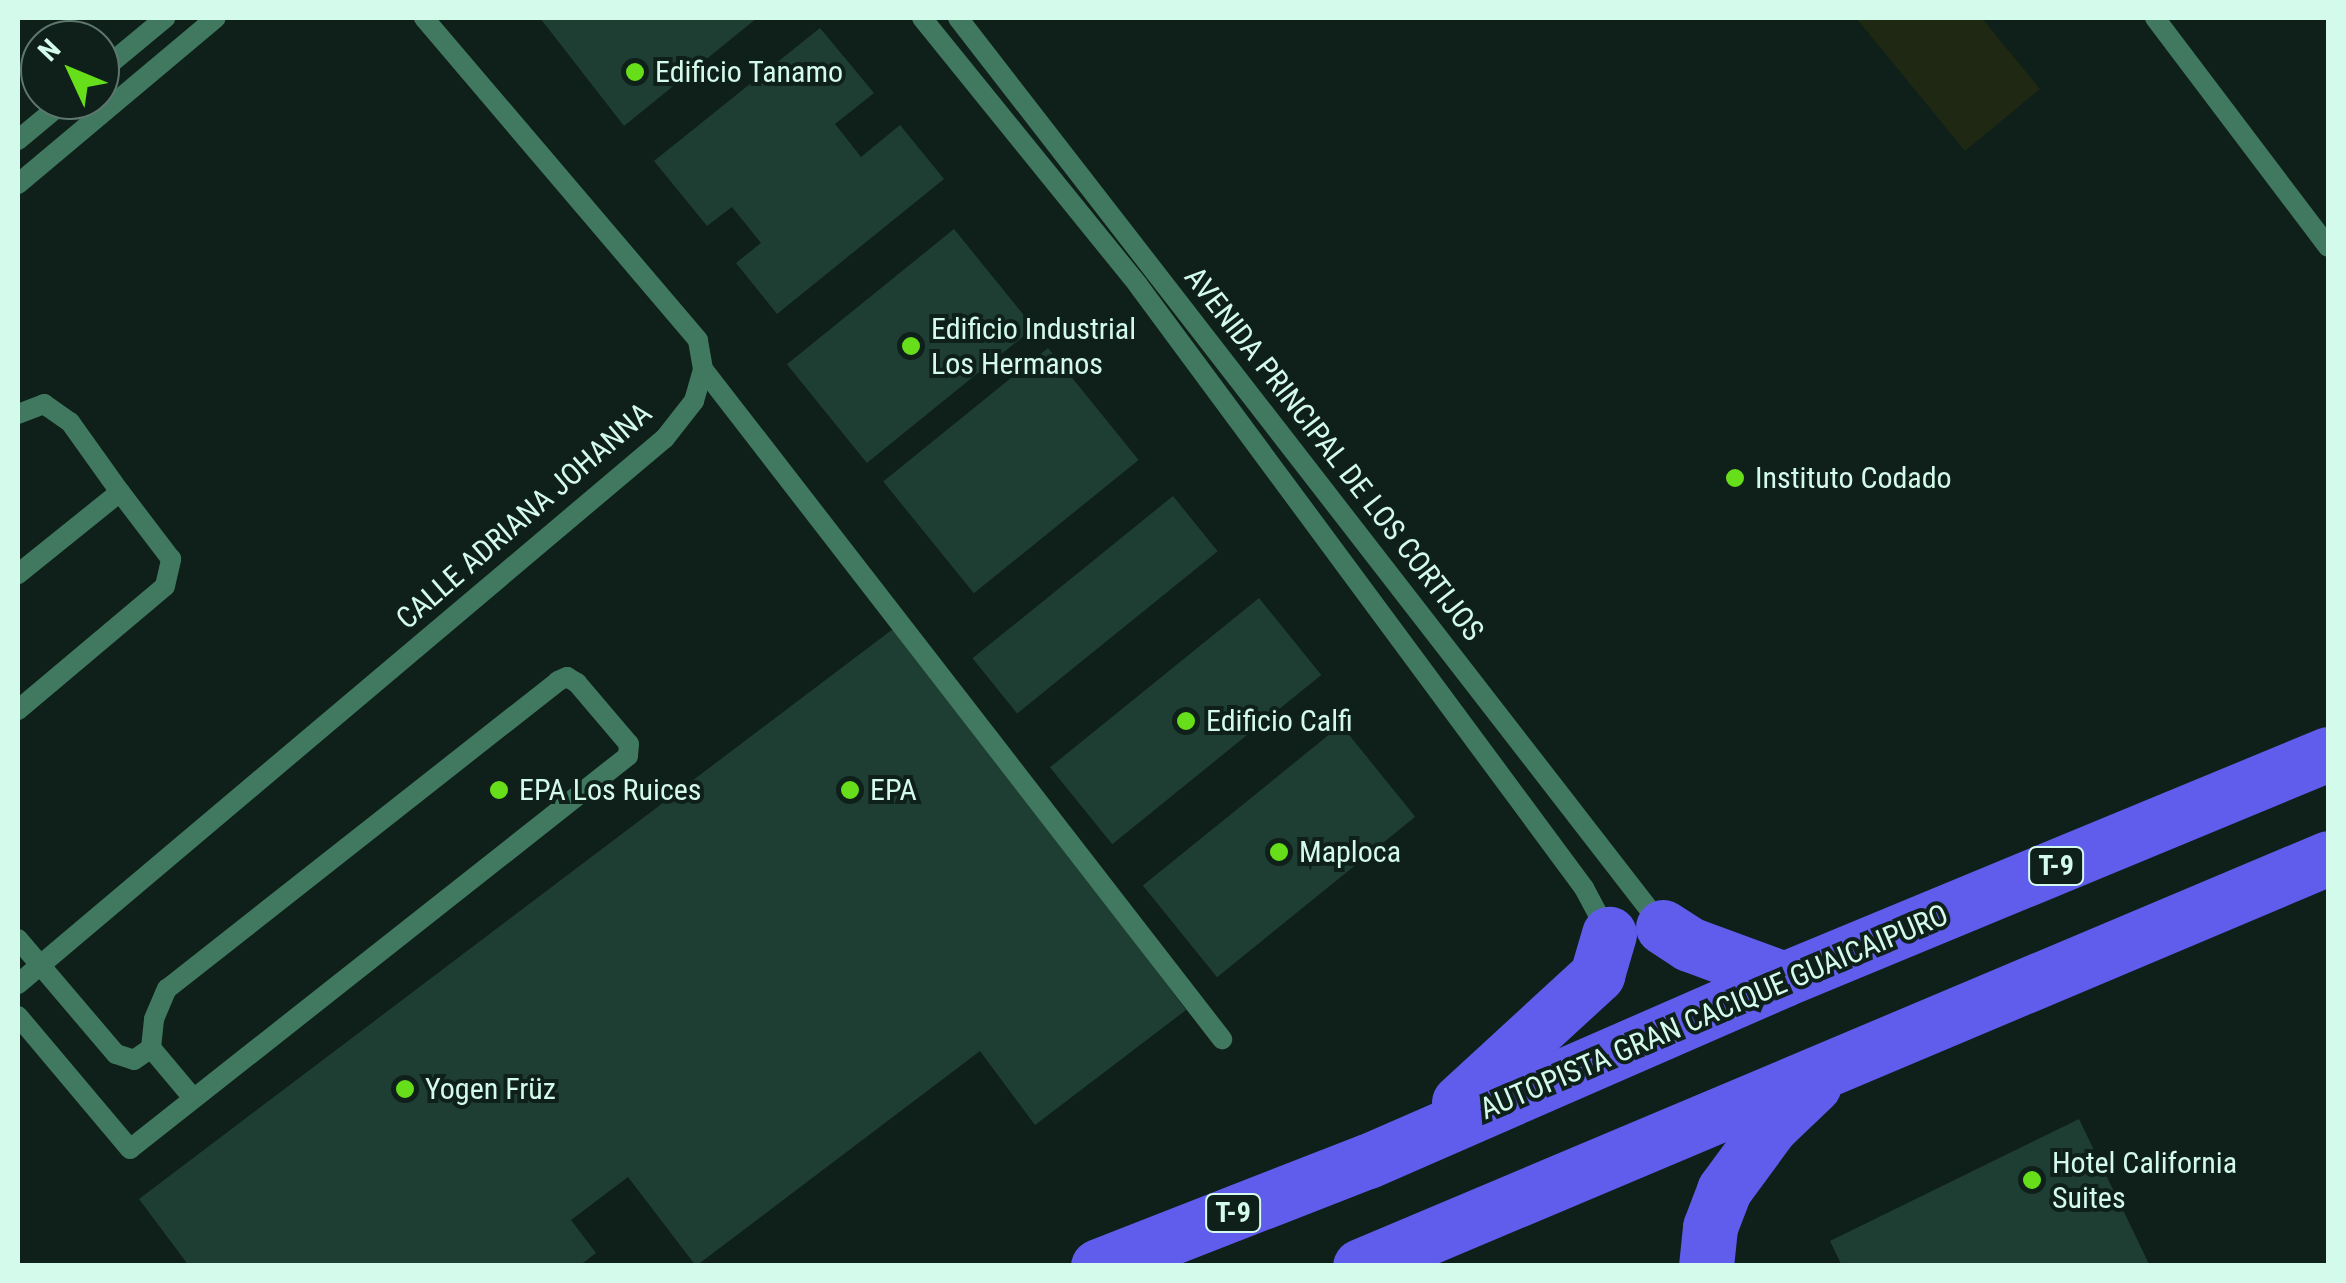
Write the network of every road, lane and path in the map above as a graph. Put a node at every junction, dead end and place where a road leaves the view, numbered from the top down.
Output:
1 (166, 18) edge
2 (216, 18) edge
3 (424, 18) edge
4 (922, 18) edge
5 (958, 18) edge
6 (2155, 18) edge
7 (120, 56) edge
8 (40, 120) edge
9 (18, 137) edge
10 (42, 163) junction
11 (18, 184) edge
12 (2328, 247) edge
13 (704, 369) junction
14 (18, 414) edge
15 (120, 492) junction
16 (18, 574) edge
17 (18, 710) edge
18 (2328, 754) edge
19 (2328, 858) edge
20 (1663, 928) joint
21 (1608, 934) joint
22 (18, 939) edge
23 (39, 970) junction
24 (1784, 978) junction
25 (18, 984) edge
26 (18, 1016) edge
27 (1222, 1039) dead end
28 (152, 1048) junction
29 (1833, 1067) junction
30 (193, 1098) junction
31 (1368, 1161) junction
32 (1098, 1266) edge
33 (1360, 1266) edge
34 (1706, 1266) edge

1 - 7 street
2 - 10 street
3 - 13 street
4 - 21 street, AVENIDA PRINCIPAL DE LOS CORTIJOS
5 - 20 street, AVENIDA PRINCIPAL DE LOS CORTIJOS
6 - 12 street
8 - 9 street
9 - 10 street
10 - 11 street
13 - 23 street, CALLE ADRIANA JOHANNA
13 - 27 street
14 - 15 street
15 - 16 street
15 - 17 street
18 - 24 highway, AUTOPISTA GRAN CACIQUE GUAICAIPURO / T-9
19 - 29 highway
20 - 24 highway
21 - 31 highway
22 - 23 street
23 - 25 street, CALLE ADRIANA JOHANNA
23 - 28 street
24 - 31 highway, AUTOPISTA GRAN CACIQUE GUAICAIPURO / T-9
26 - 30 street
28 - 30 street
28 - 30 street
29 - 33 highway
29 - 34 highway
31 - 32 highway, AUTOPISTA GRAN CACIQUE GUAICAIPURO / T-9

